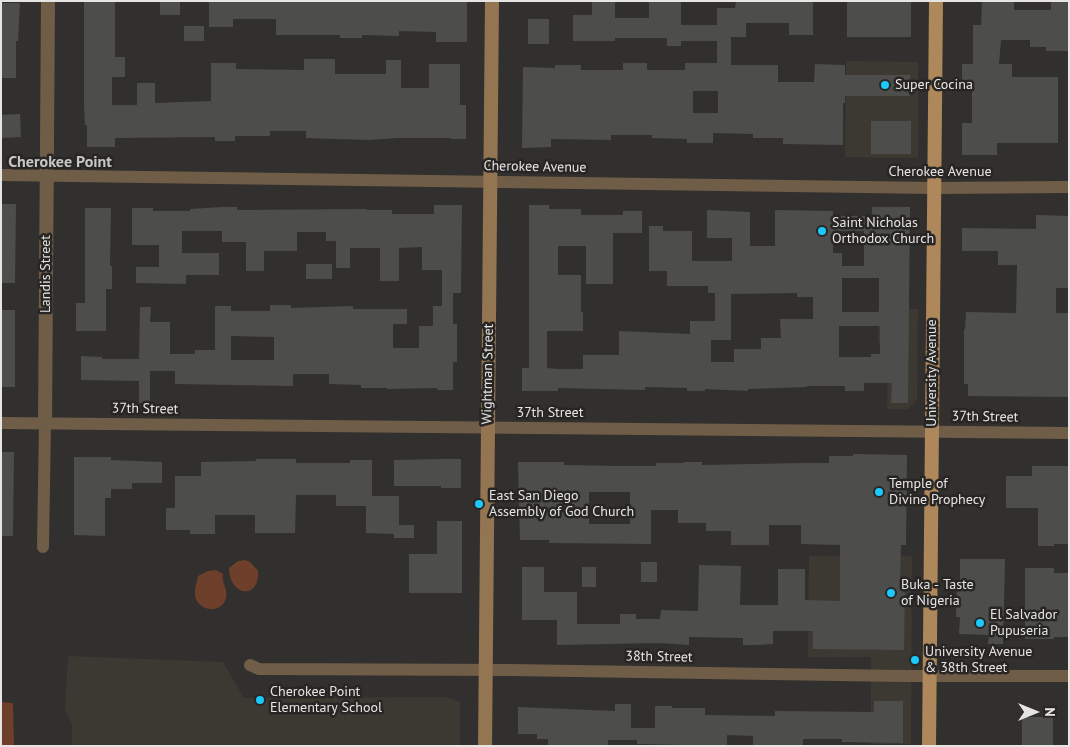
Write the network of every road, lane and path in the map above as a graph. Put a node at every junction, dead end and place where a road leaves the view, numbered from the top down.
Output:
1 (48, 1) edge
2 (492, 1) edge
3 (936, 1) edge
4 (1, 175) edge
5 (47, 176) junction
6 (490, 182) junction
7 (1069, 187) edge
8 (934, 188) junction
9 (1, 423) edge
10 (45, 423) junction
11 (488, 428) junction
12 (931, 431) junction
13 (1069, 433) edge
14 (43, 547) dead end
15 (250, 665) dead end
16 (486, 670) junction
17 (930, 676) junction
18 (1069, 676) edge
19 (485, 746) edge
20 (929, 746) edge

1 - 5 street, Landis Street
2 - 6 main road, Wightman Street
3 - 8 main road, University Avenue
4 - 5 street, Cherokee Avenue
5 - 6 street, Cherokee Avenue
5 - 10 street, Landis Street
6 - 8 street, Cherokee Avenue
6 - 11 main road, Wightman Street
7 - 8 street, Cherokee Avenue
8 - 12 main road, University Avenue
9 - 10 street, 37th Street
10 - 11 street, 37th Street
10 - 14 street, Landis Street
11 - 12 street, 37th Street
11 - 16 main road, Wightman Street
12 - 13 street, 37th Street
12 - 17 main road, University Avenue
15 - 16 street, 38th Street
16 - 17 street, 38th Street
16 - 19 main road, Wightman Street
17 - 18 street, 38th Street
17 - 20 main road, University Avenue

